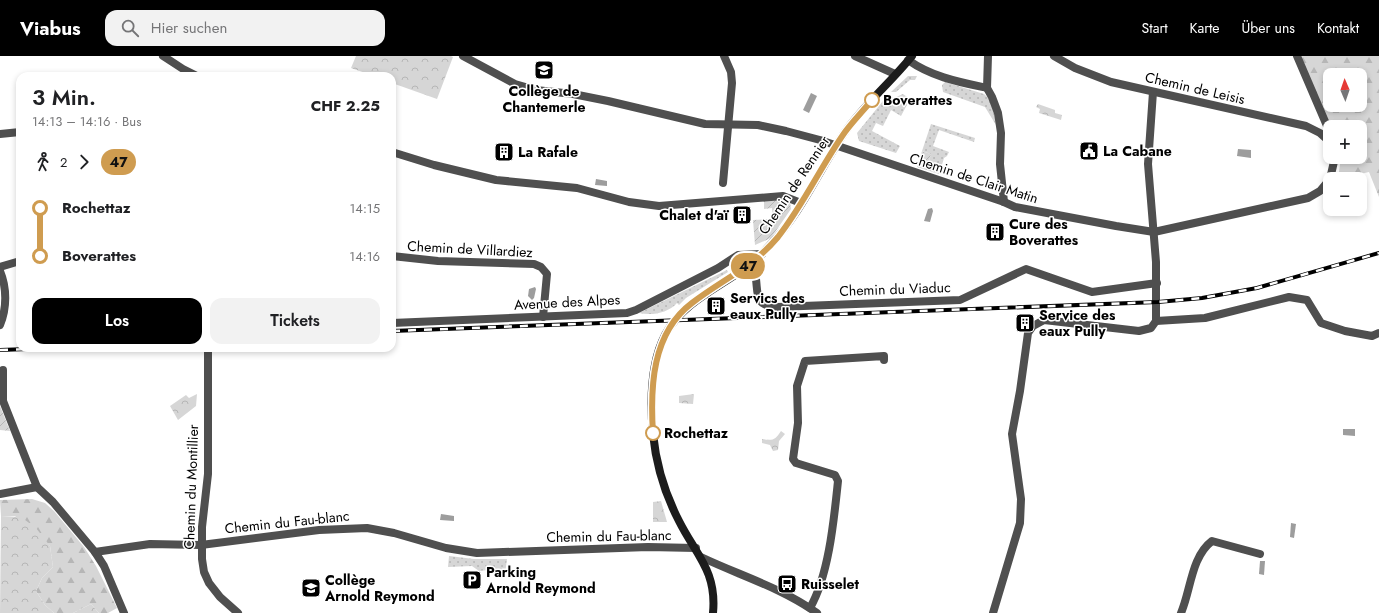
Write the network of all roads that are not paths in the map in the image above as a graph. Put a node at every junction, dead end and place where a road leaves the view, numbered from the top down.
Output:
1 (164, 56) edge
2 (463, 56) edge
3 (724, 56) edge
4 (855, 56) edge
5 (988, 56) edge
6 (1054, 56) edge
7 (1297, 56) edge
8 (910, 58) edge
9 (190, 72) edge
10 (895, 74) junction
11 (987, 88) junction
12 (1153, 92) junction
13 (1324, 120) edge
14 (728, 126) junction
15 (16, 132) edge
16 (0, 134) edge
17 (1323, 136) edge
18 (836, 146) junction
19 (396, 153) edge
20 (723, 183) dead end
21 (1323, 187) edge
22 (1004, 202) junction
23 (801, 203) junction
24 (1154, 232) junction
25 (762, 254) junction
26 (396, 256) edge
27 (731, 260) junction
28 (16, 262) edge
29 (750, 264) junction
30 (0, 267) edge
31 (743, 270) junction
32 (0, 271) edge
33 (1157, 285) junction
34 (543, 317) junction
35 (1157, 319) junction
36 (396, 323) edge
37 (0, 325) edge
38 (1379, 333) edge
39 (208, 352) edge
40 (884, 360) dead end
41 (3, 370) dead end
42 (37, 486) junction
43 (0, 494) edge
44 (201, 544) junction
45 (696, 548) junction
46 (95, 552) junction
47 (1260, 554) dead end
48 (701, 557) junction
49 (813, 611) edge
50 (124, 613) edge
51 (238, 613) edge
52 (713, 613) edge
53 (993, 613) edge
54 (1181, 613) edge

1 - 9 street
2 - 14 street, Chemin de Clair Matin
3 - 14 street
4 - 10 street
5 - 11 street
6 - 12 street, Chemin de Leisis
7 - 13 street
8 - 10 street, Chemin de Rennier
8 - 11 street
10 - 18 street, Chemin de Rennier
11 - 22 street
12 - 17 street, Chemin de Leisis
12 - 24 street
14 - 18 street, Chemin de Clair Matin
14 - 20 street
15 - 16 street
18 - 22 street, Chemin de Clair Matin
18 - 23 street, Chemin de Rennier
19 - 23 street
21 - 24 street
22 - 24 street, Chemin de Clair Matin
23 - 25 street, Chemin de Rennier
24 - 33 street
25 - 27 street, Avenue des Alpes
25 - 29 street, Chemin de Rennier
26 - 34 street, Chemin de Villardiez
27 - 31 street
27 - 34 street, Avenue des Alpes
28 - 30 street
29 - 31 street, Chemin de Rennier
29 - 33 street, Chemin du Viaduc
31 - 45 street, Chemin de Rennier
32 - 37 street
33 - 35 street
34 - 36 street, Avenue des Alpes
35 - 38 street
35 - 53 street
39 - 44 street, Chemin du Montillier
40 - 49 street
41 - 42 street
42 - 43 street
42 - 46 street
44 - 45 street, Chemin du Fau-blanc
44 - 46 street, Chemin du Fau-blanc
44 - 51 street, Chemin du Montillier
45 - 48 street, Chemin de Rennier
46 - 50 street
47 - 54 street
48 - 49 street
48 - 52 street, Chemin de Rennier

